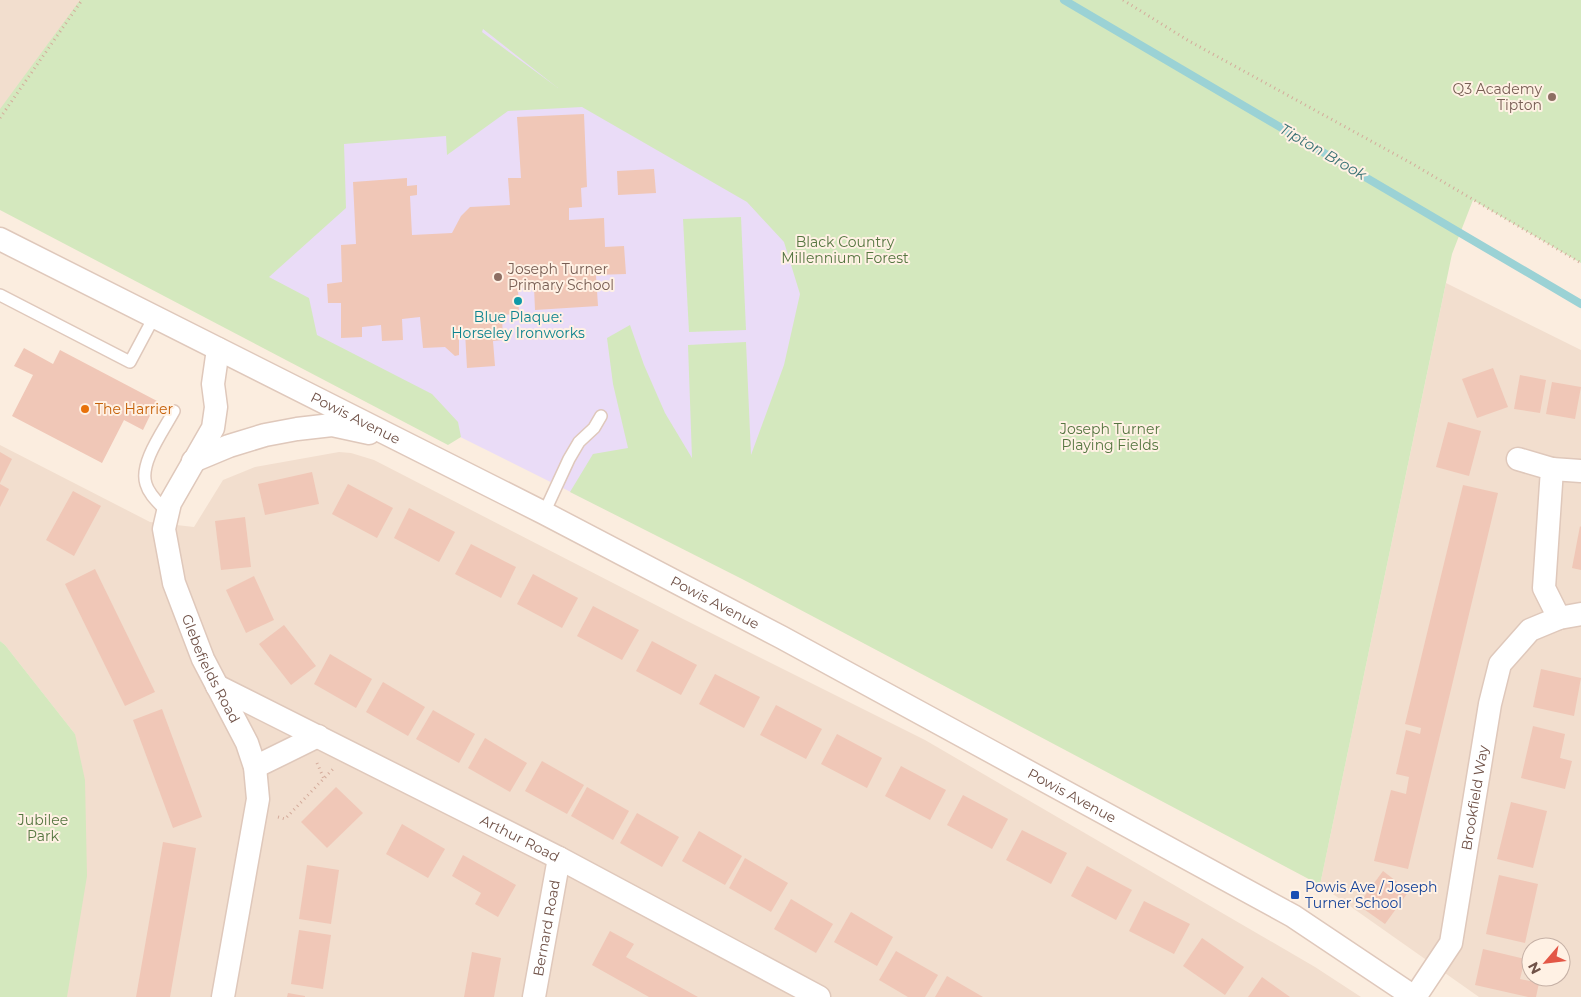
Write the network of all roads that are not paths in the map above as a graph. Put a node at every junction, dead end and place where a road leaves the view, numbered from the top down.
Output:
1 (0, 239) edge
2 (0, 295) edge
3 (154, 317) junction
4 (218, 349) junction
5 (174, 412) dead end
6 (601, 416) dead end
7 (400, 439) junction
8 (1518, 459) dead end
9 (193, 461) junction
10 (1552, 468) junction
11 (1581, 471) edge
12 (167, 512) junction
13 (544, 513) junction
14 (1581, 614) edge
15 (1558, 618) junction
16 (217, 686) junction
17 (318, 736) junction
18 (255, 767) junction
19 (559, 858) junction
20 (223, 997) edge
21 (534, 997) edge
22 (819, 997) edge
23 (1415, 997) edge

1 - 3 street, Powis Avenue
2 - 3 lane
3 - 4 street, Powis Avenue
4 - 7 street, Powis Avenue
4 - 9 street, Glebefields Road
5 - 12 lane
6 - 13 lane
7 - 9 street
7 - 13 street, Powis Avenue
8 - 10 street
9 - 12 street, Glebefields Road
10 - 11 street
10 - 15 street
12 - 16 street, Glebefields Road
13 - 23 street, Powis Avenue
14 - 15 street, Brookfield Way
15 - 23 street, Brookfield Way
16 - 17 street, Arthur Road
16 - 18 street, Glebefields Road
17 - 18 street
17 - 19 street, Arthur Road
18 - 20 street, Glebefields Road
19 - 21 street, Bernard Road
19 - 22 street, Arthur Road

